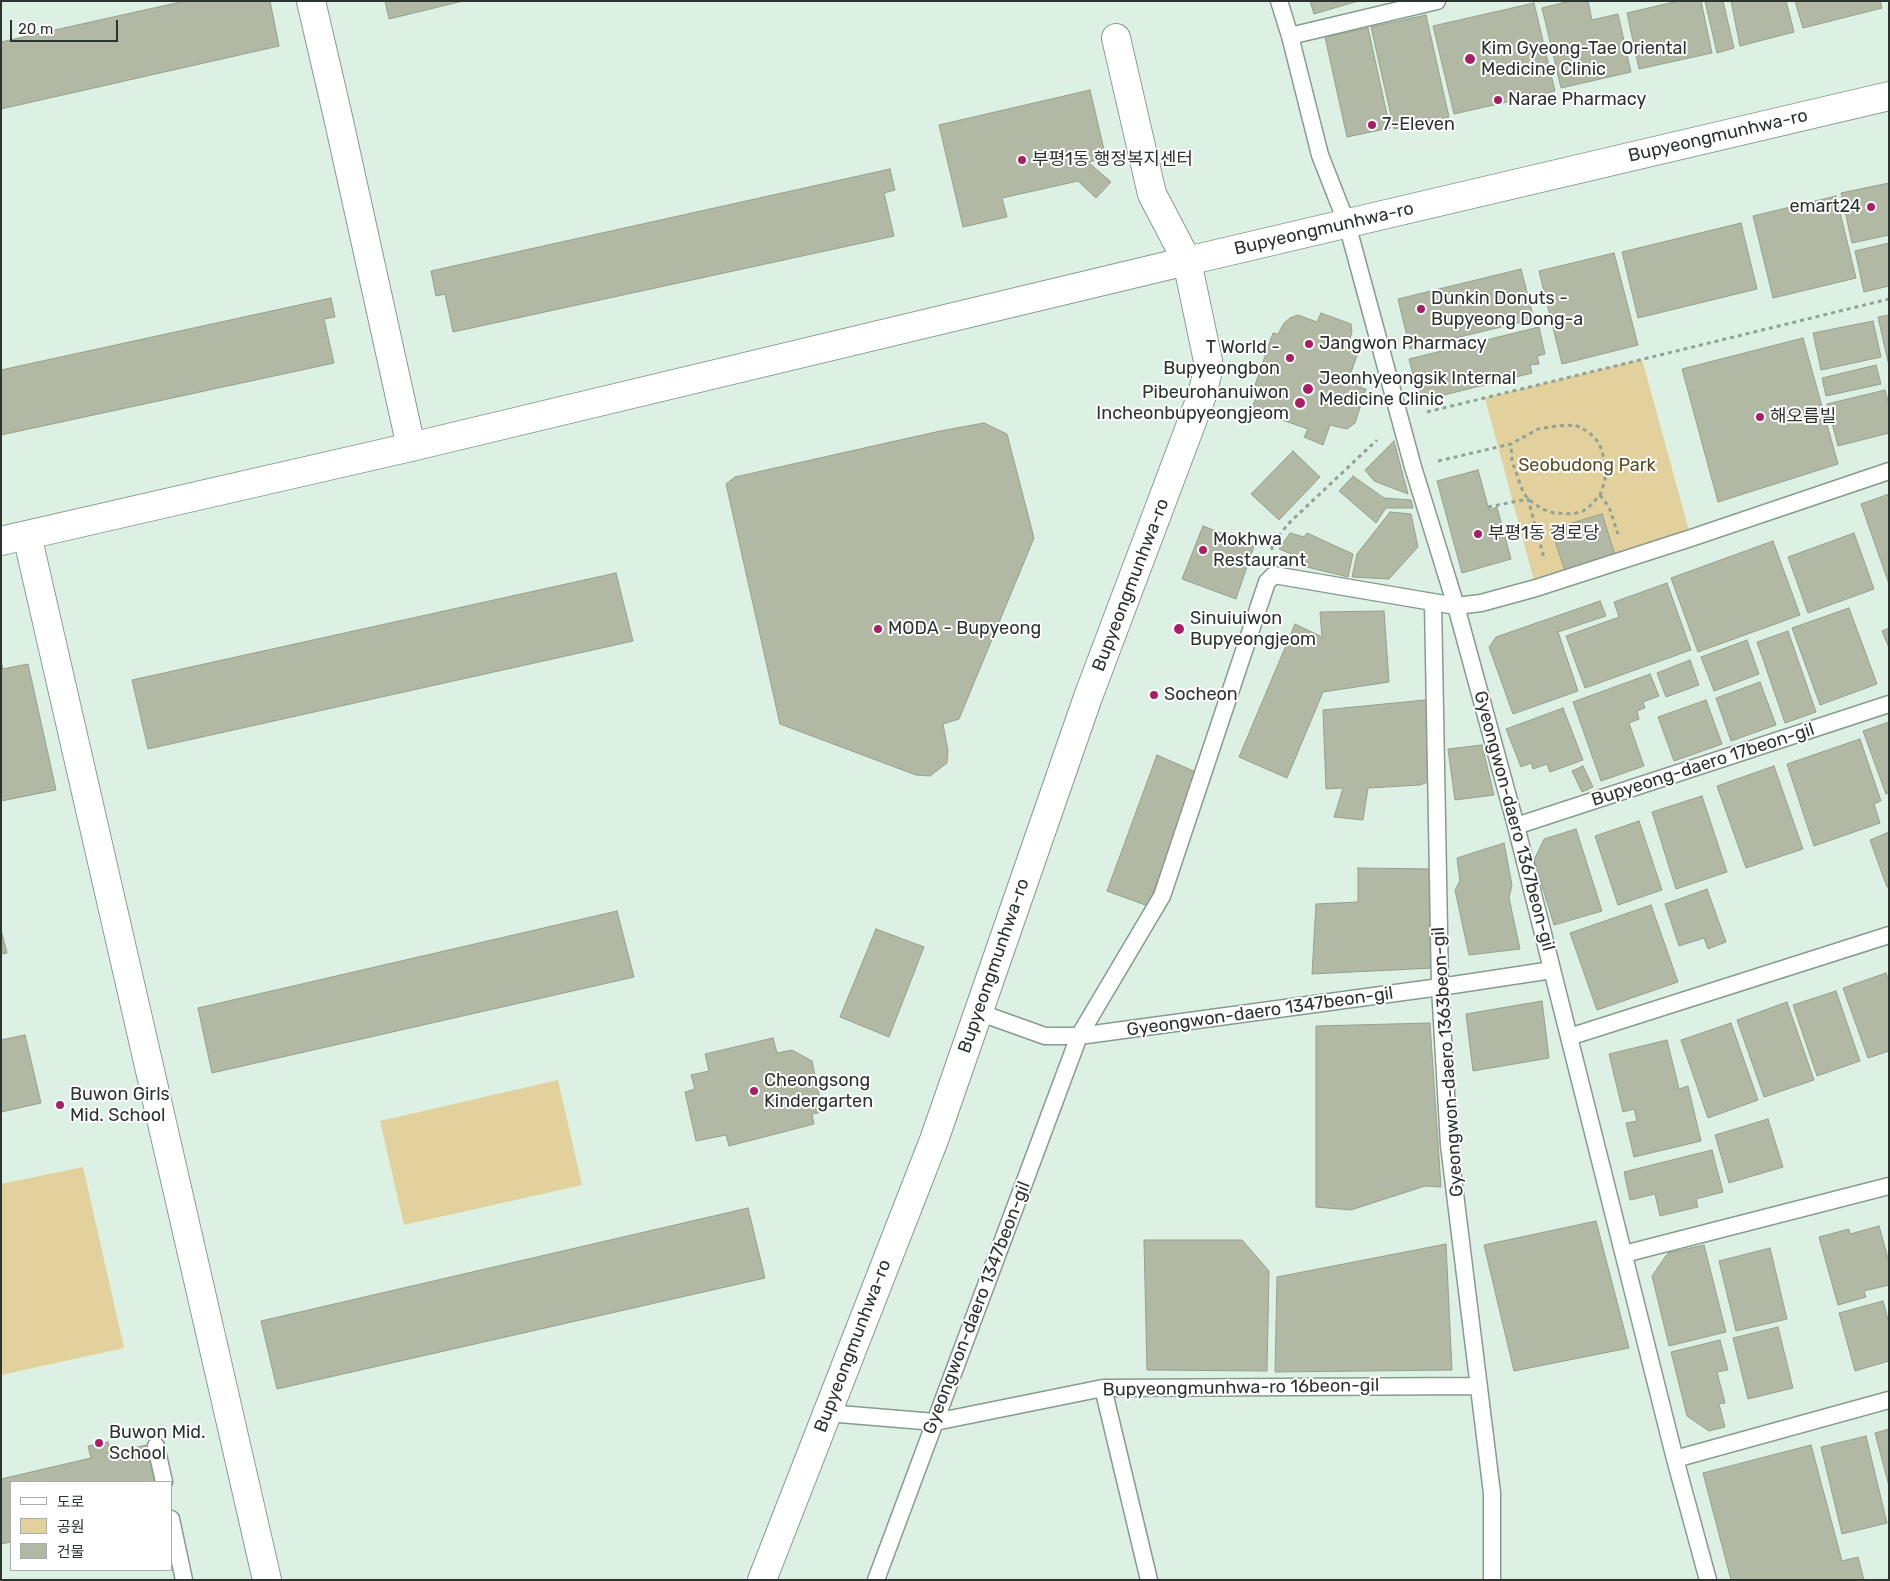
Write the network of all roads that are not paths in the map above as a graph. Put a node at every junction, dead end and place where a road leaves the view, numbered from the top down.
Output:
1 (311, 1) edge
2 (1279, 1) edge
3 (1437, 1) edge
4 (1290, 36) junction
5 (1116, 38) dead end
6 (1889, 96) edge
7 (1347, 224) junction
8 (1187, 261) junction
9 (411, 446) junction
10 (1889, 471) edge
11 (14, 538) edge
12 (1433, 602) junction
13 (1456, 606) junction
14 (1889, 704) edge
15 (1516, 826) junction
16 (1889, 935) edge
17 (1552, 970) junction
18 (1440, 987) junction
19 (978, 1012) junction
20 (1079, 1036) junction
21 (1569, 1037) junction
22 (1889, 1186) edge
23 (1624, 1254) junction
24 (1479, 1386) junction
25 (1103, 1388) junction
26 (1889, 1400) edge
27 (827, 1413) junction
28 (934, 1422) junction
29 (156, 1446) dead end
30 (1675, 1459) junction
31 (164, 1481) edge
32 (172, 1524) edge
33 (184, 1580) edge
34 (268, 1580) edge
35 (762, 1580) edge
36 (876, 1580) edge
37 (1149, 1580) edge
38 (1492, 1580) edge
39 (1708, 1580) edge

1 - 9 street
2 - 4 lane, Gyeongwon-daero 1367beon-gil
3 - 4 lane
4 - 7 lane, Gyeongwon-daero 1367beon-gil
5 - 8 street
6 - 7 street, Bupyeongmunhwa-ro
7 - 8 street, Bupyeongmunhwa-ro
7 - 13 lane, Gyeongwon-daero 1367beon-gil
8 - 9 street
8 - 19 street, Bupyeongmunhwa-ro
9 - 11 street
10 - 13 lane
11 - 34 street
12 - 13 lane
12 - 18 lane, Gyeongwon-daero 1363beon-gil
12 - 20 lane, Gyeongwon-daero 1347beon-gil
13 - 15 lane, Gyeongwon-daero 1367beon-gil
14 - 15 lane, Bupyeong-daero 17beon-gil
15 - 17 lane, Gyeongwon-daero 1367beon-gil
16 - 21 lane
17 - 18 lane, Gyeongwon-daero 1347beon-gil
17 - 21 lane, Gyeongwon-daero 1367beon-gil
18 - 20 lane, Gyeongwon-daero 1347beon-gil
18 - 24 lane, Gyeongwon-daero 1363beon-gil
19 - 20 lane
19 - 27 street, Bupyeongmunhwa-ro
20 - 28 lane, Gyeongwon-daero 1347beon-gil
21 - 23 lane, Gyeongwon-daero 1367beon-gil
22 - 23 lane
23 - 30 lane, Gyeongwon-daero 1367beon-gil
24 - 25 lane, Bupyeongmunhwa-ro 16beon-gil
24 - 38 lane, Gyeongwon-daero 1363beon-gil
25 - 28 lane, Bupyeongmunhwa-ro 16beon-gil
25 - 37 lane
26 - 30 lane
27 - 28 lane, Bupyeongmunhwa-ro 16beon-gil
27 - 35 street, Bupyeongmunhwa-ro
28 - 36 lane, Gyeongwon-daero 1347beon-gil
29 - 31 lane
30 - 39 lane, Gyeongwon-daero 1367beon-gil
32 - 33 lane

